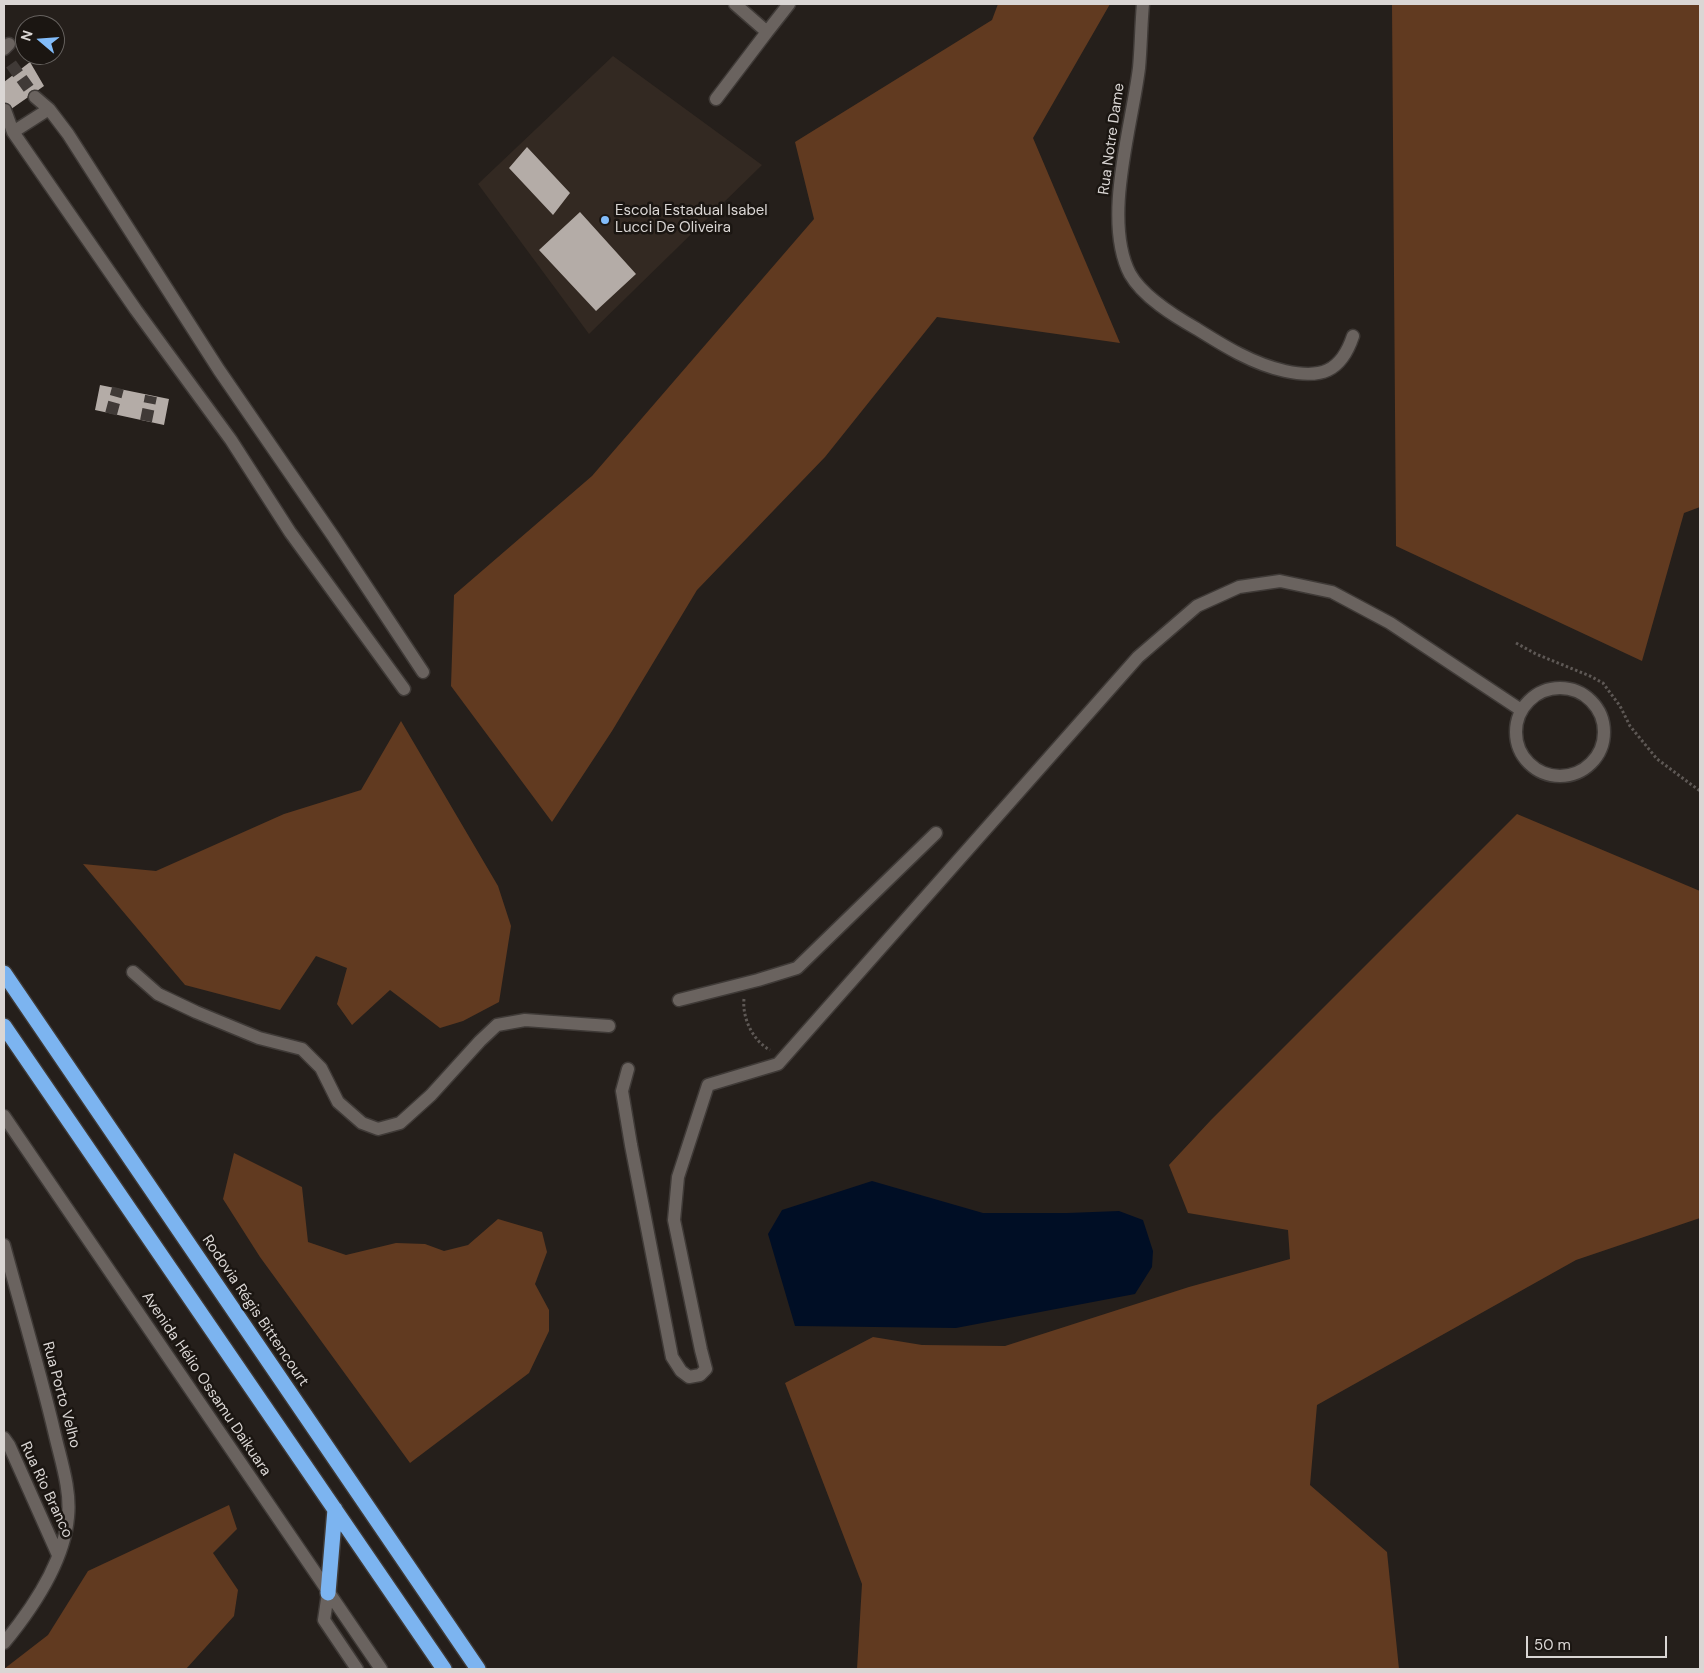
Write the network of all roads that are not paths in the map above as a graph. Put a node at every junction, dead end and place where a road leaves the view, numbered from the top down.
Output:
1 (735, 4) edge
2 (789, 4) edge
3 (1143, 4) edge
4 (768, 32) junction
5 (35, 97) tunnel mouth
6 (716, 99) dead end
7 (49, 109) junction
8 (5, 110) dead end
9 (13, 132) junction
10 (1353, 336) dead end
11 (423, 672) dead end
12 (404, 689) dead end
13 (1521, 710) junction
14 (936, 833) dead end
15 (133, 972) dead end
16 (4, 973) edge
17 (679, 1000) dead end
18 (4, 1026) edge
19 (609, 1026) dead end
20 (628, 1069) dead end
21 (4, 1116) edge
22 (4, 1245) edge
23 (4, 1438) edge
24 (335, 1509) junction
25 (58, 1555) junction
26 (328, 1593) junction
27 (4, 1643) edge
28 (357, 1669) edge
29 (381, 1669) edge
30 (444, 1669) edge
31 (478, 1669) edge

1 - 4 street
2 - 4 street
3 - 10 street, Rua Notre Dame
4 - 6 street
5 - 7 street
7 - 9 street
7 - 11 street
8 - 9 street
9 - 12 street
13 - 13 street
13 - 20 street
14 - 17 street
15 - 19 street
16 - 31 highway, Rodovia Régis Bittencourt
18 - 24 highway
21 - 26 street, Avenida Hélio Ossamu Daikuara
22 - 25 street, Rua Porto Velho
23 - 25 street, Rua Rio Branco
24 - 26 highway
24 - 30 highway
25 - 27 street, Rua Porto Velho
26 - 28 street
26 - 29 street, Avenida Hélio Ossamu Daikuara

